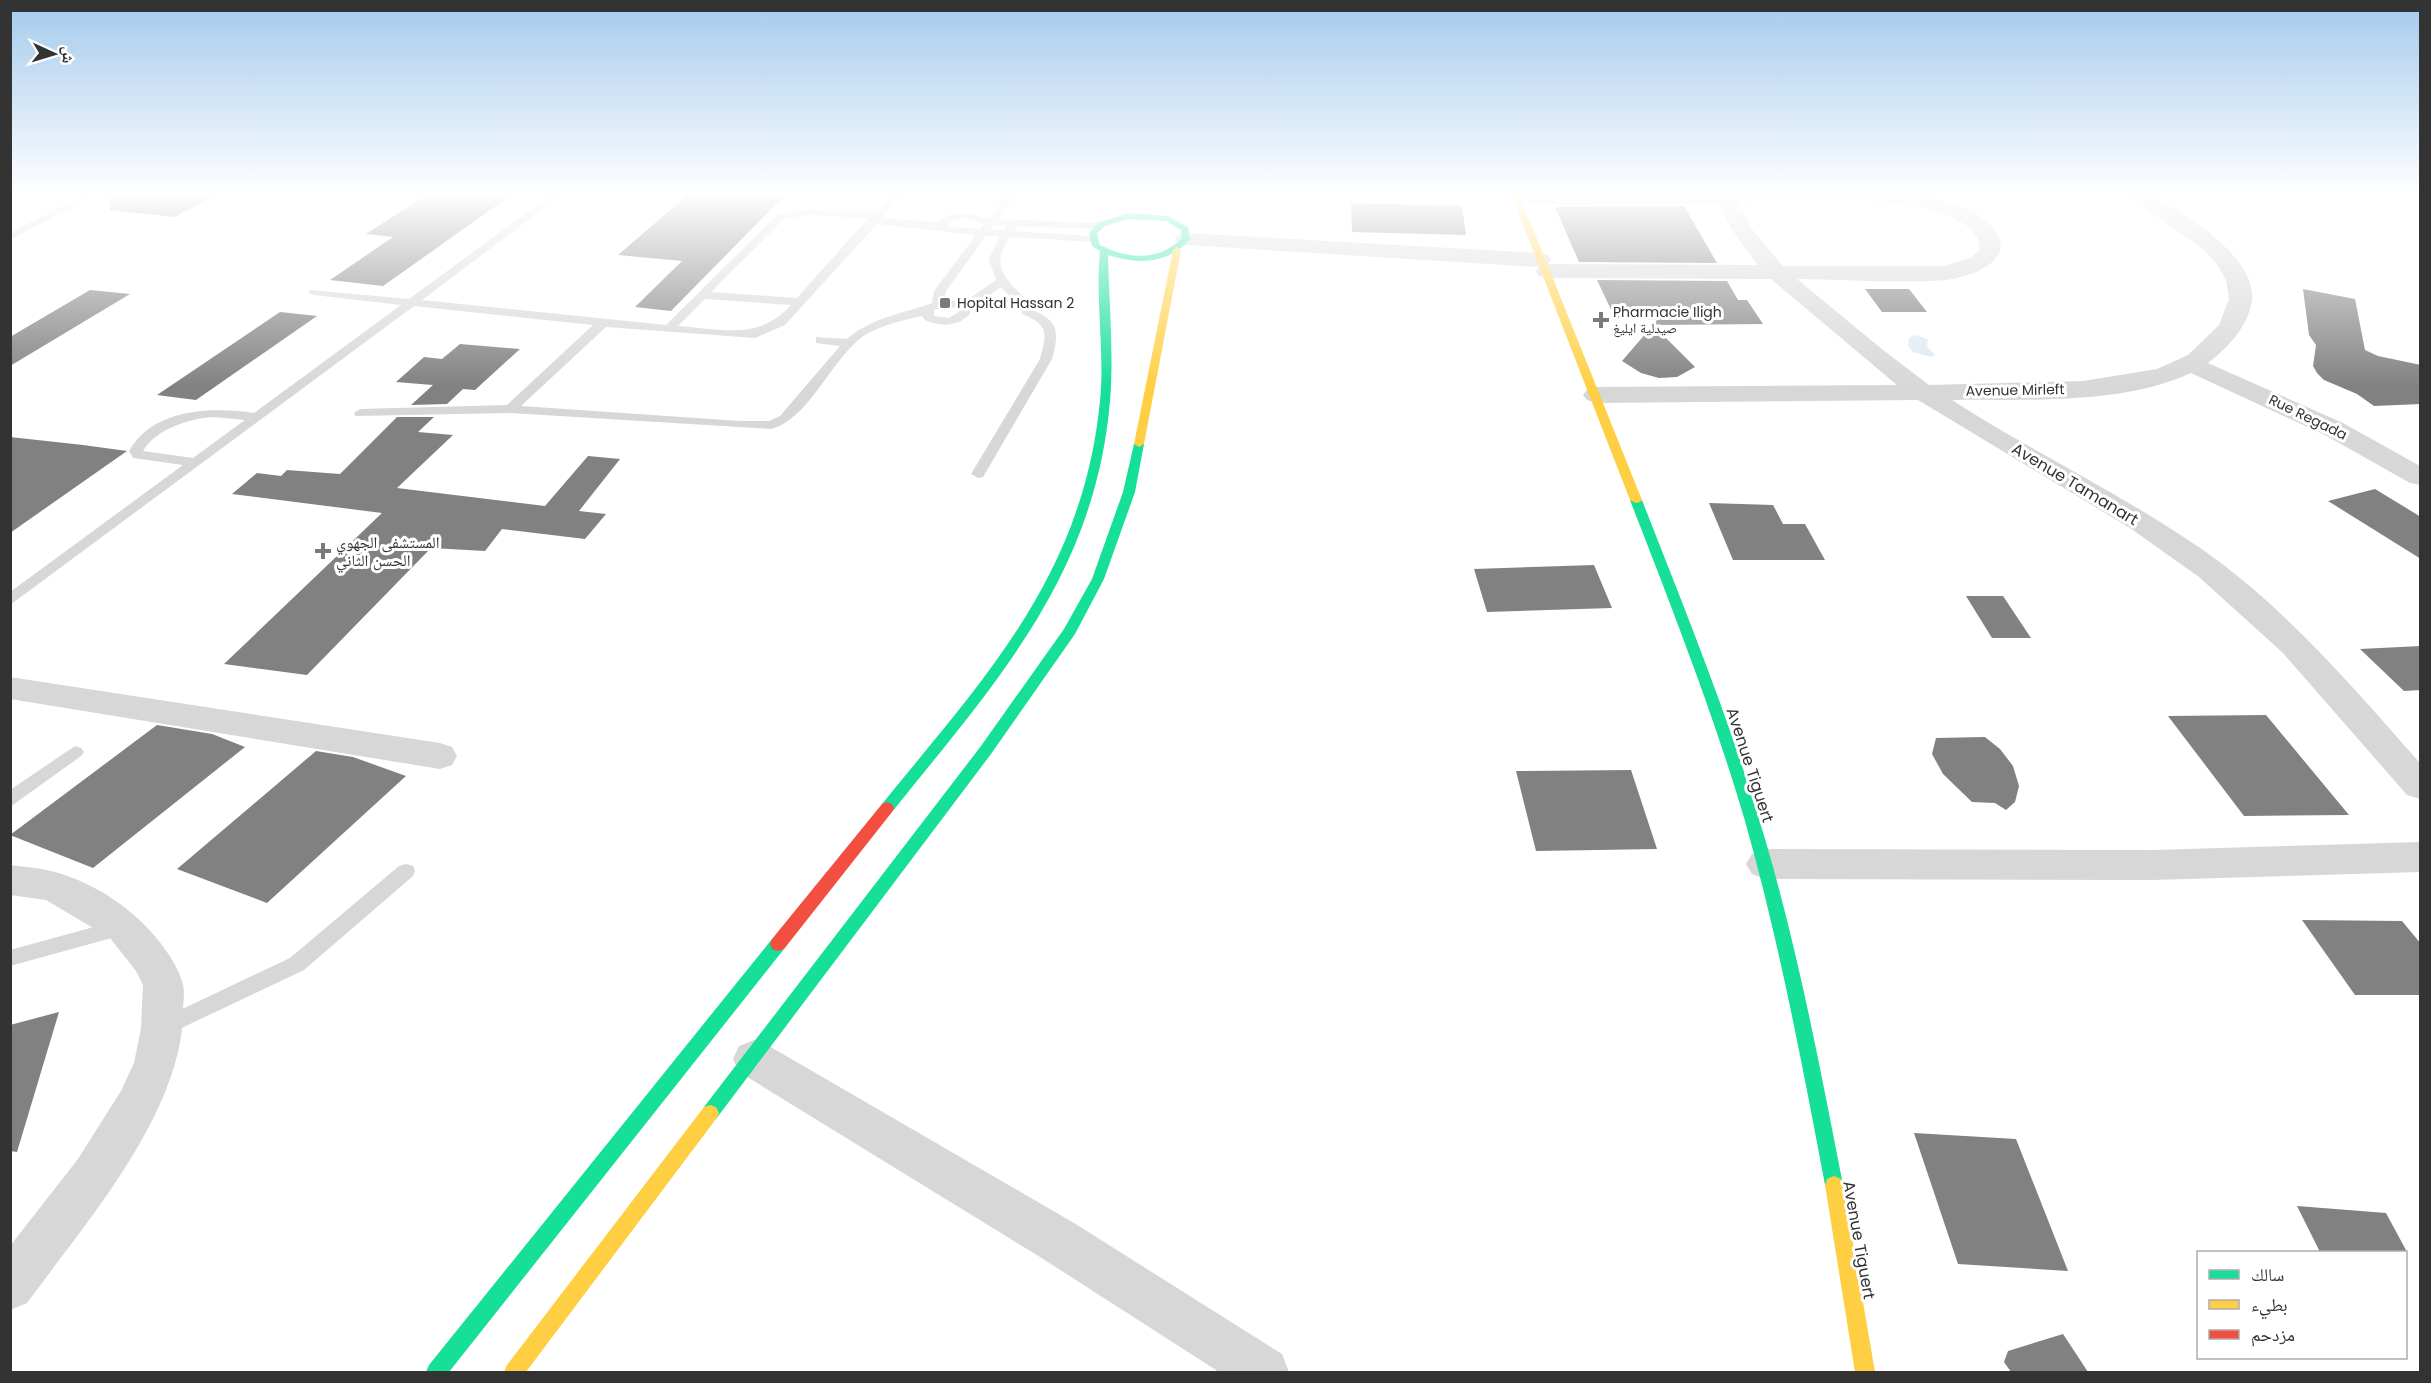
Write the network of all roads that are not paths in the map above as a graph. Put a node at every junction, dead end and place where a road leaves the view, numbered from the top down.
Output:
1 (469, 259) edge
2 (738, 259) edge
3 (837, 259) edge
4 (963, 259) edge
5 (994, 259) edge
6 (1104, 259) edge
7 (1176, 259) edge
8 (1450, 259) edge
9 (1541, 259) edge
10 (1766, 259) edge
11 (1985, 259) edge
12 (2224, 259) edge
13 (1544, 266) junction
14 (1778, 274) junction
15 (1002, 281) junction
16 (314, 292) dead end
17 (701, 295) junction
18 (409, 302) junction
19 (798, 302) junction
20 (965, 307) junction
21 (933, 308) junction
22 (603, 323) junction
23 (668, 329) junction
24 (820, 340) dead end
25 (850, 343) junction
26 (2191, 364) junction
27 (1923, 392) junction
28 (1596, 395) junction
29 (510, 410) junction
30 (360, 413) dead end
31 (254, 417) junction
32 (193, 462) junction
33 (978, 474) dead end
34 (2421, 477) edge
35 (10, 600) edge
36 (10, 688) edge
37 (75, 752) dead end
38 (440, 756) dead end
39 (2421, 786) edge
40 (10, 800) edge
41 (2421, 857) edge
42 (1765, 864) junction
43 (406, 871) dead end
44 (10, 880) edge
45 (124, 927) junction
46 (10, 958) edge
47 (162, 1028) junction
48 (754, 1059) junction
49 (10, 1286) edge
50 (436, 1372) edge
51 (514, 1372) edge
52 (1264, 1372) edge
53 (1865, 1372) edge

1 - 18 lane
2 - 17 lane
3 - 19 lane
4 - 21 lane
5 - 15 lane
6 - 50 main road
7 - 48 main road
8 - 13 street
9 - 13 main road, Avenue Tiguert
10 - 14 street, Avenue Tamanart
11 - 14 street
12 - 26 street, Avenue Mirleft
13 - 14 street
13 - 28 main road, Avenue Tiguert
14 - 27 street, Avenue Tamanart
15 - 20 lane
15 - 33 lane
16 - 18 lane
17 - 19 lane
17 - 23 lane
18 - 22 lane
18 - 31 lane
19 - 23 lane
20 - 21 lane
20 - 21 lane
21 - 25 lane
22 - 23 lane
22 - 29 lane
24 - 25 lane
25 - 29 lane
26 - 27 street, Avenue Mirleft
26 - 34 street, Rue Regada
27 - 28 street, Avenue Mirleft
27 - 39 street, Avenue Tamanart
28 - 42 main road, Avenue Tiguert
29 - 30 lane
31 - 32 lane
31 - 32 lane
32 - 35 lane
36 - 38 street
37 - 40 lane
41 - 42 street
42 - 53 main road, Avenue Tiguert
43 - 47 lane
44 - 45 street
45 - 46 lane
45 - 47 street
47 - 49 street
48 - 51 main road
48 - 52 street

